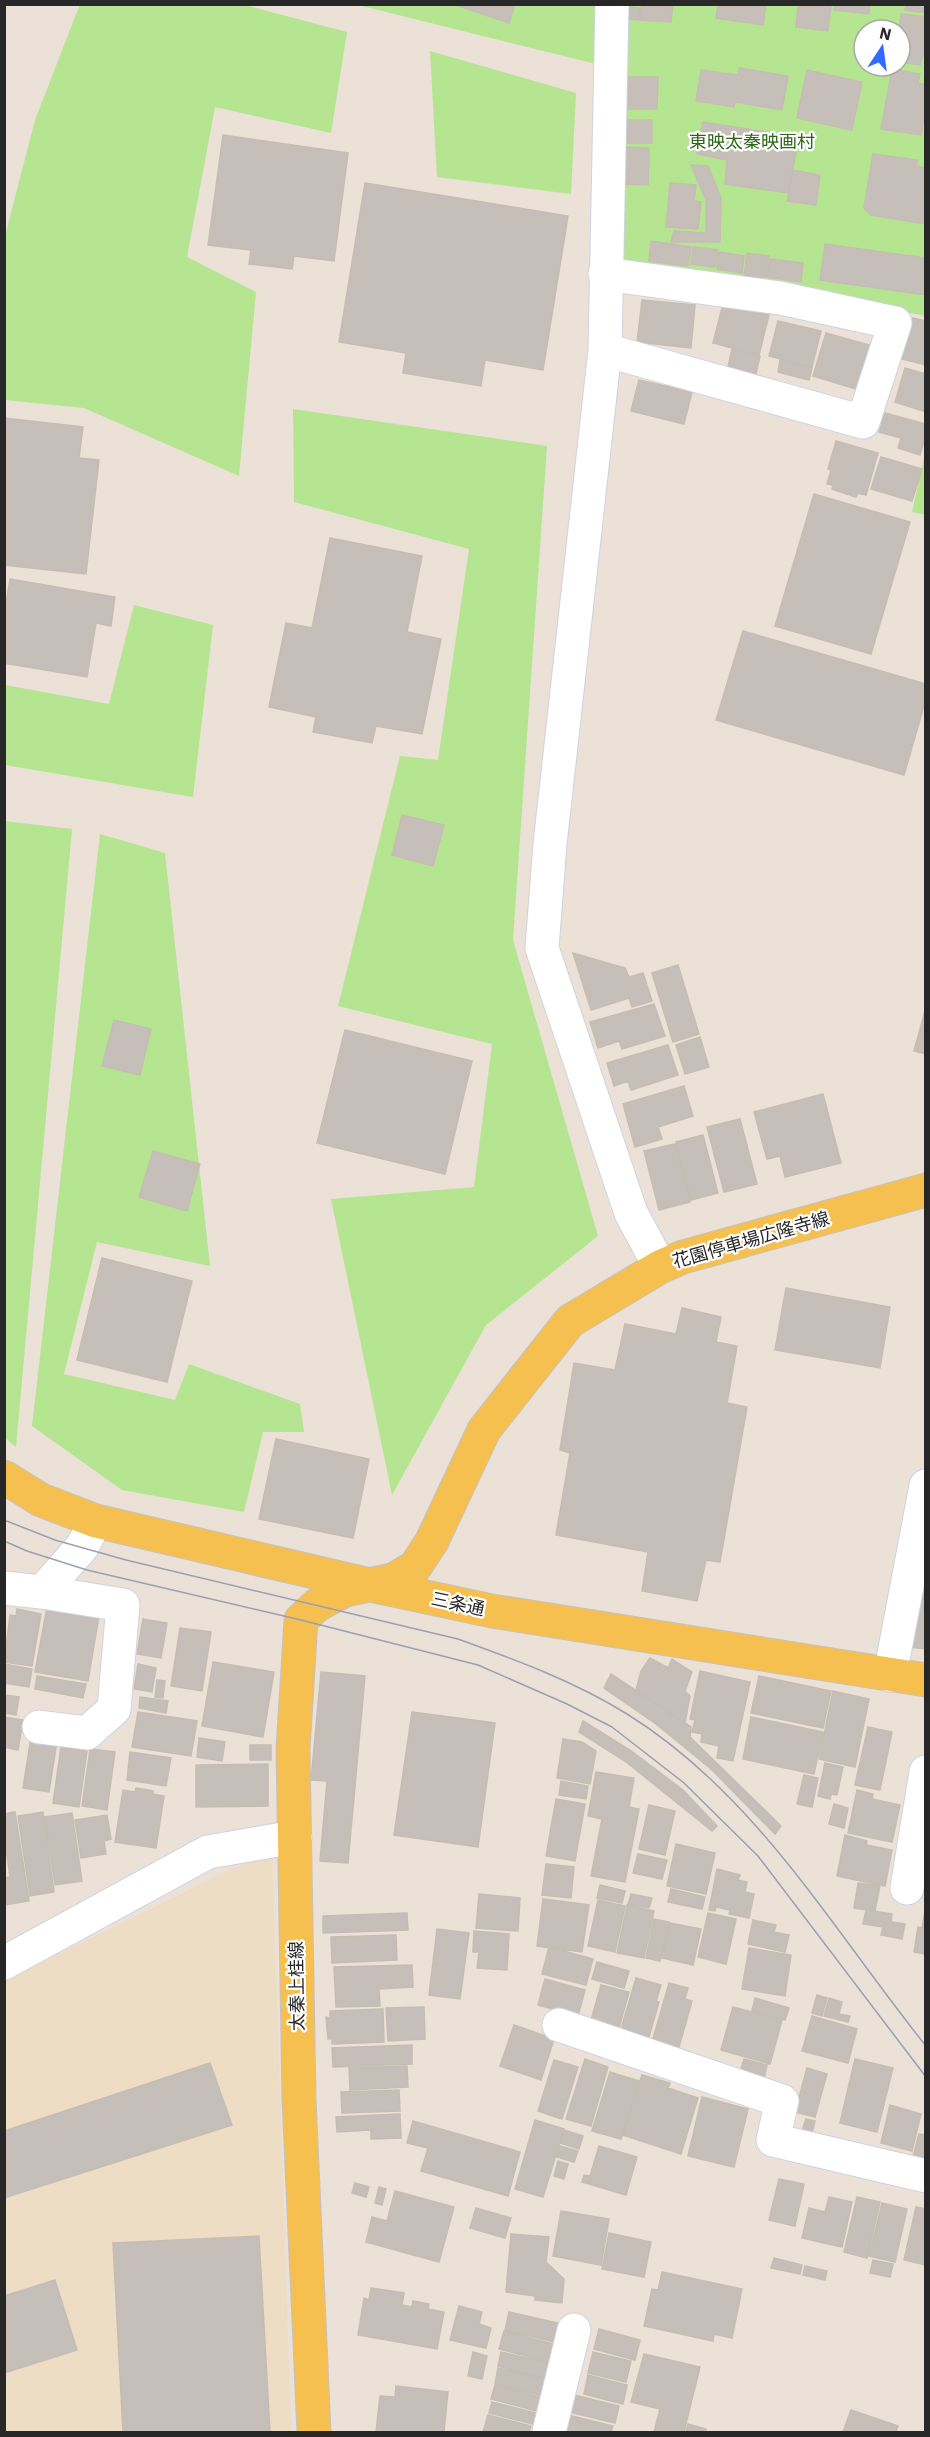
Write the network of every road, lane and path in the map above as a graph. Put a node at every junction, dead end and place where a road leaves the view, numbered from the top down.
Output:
1 (612, 4) edge
2 (606, 273) junction
3 (605, 350) junction
4 (926, 1190) edge
5 (660, 1267) junction
6 (4, 1478) edge
7 (926, 1486) edge
8 (96, 1521) junction
9 (370, 1585) junction
10 (4, 1588) edge
11 (42, 1592) junction
12 (890, 1675) junction
13 (926, 1680) edge
14 (39, 1726) dead end
15 (926, 1772) edge
16 (295, 1837) junction
17 (907, 1888) dead end
18 (4, 1963) edge
19 (559, 2025) dead end
20 (926, 2176) edge
21 (574, 2330) dead end
22 (314, 2433) edge
23 (549, 2433) edge

1 - 2 street
2 - 3 street
2 - 3 street
3 - 5 street
4 - 5 main road, 花園停車場広隆寺線
5 - 9 main road, 花園停車場広隆寺線
6 - 8 main road, 三条通
7 - 12 street
8 - 9 main road, 三条通
8 - 11 street
9 - 12 main road, 三条通
9 - 16 main road, 太秦上桂線
10 - 11 street
11 - 14 street
12 - 13 main road, 三条通
15 - 17 street
16 - 18 street
16 - 22 main road, 太秦上桂線
19 - 20 street
21 - 23 street

